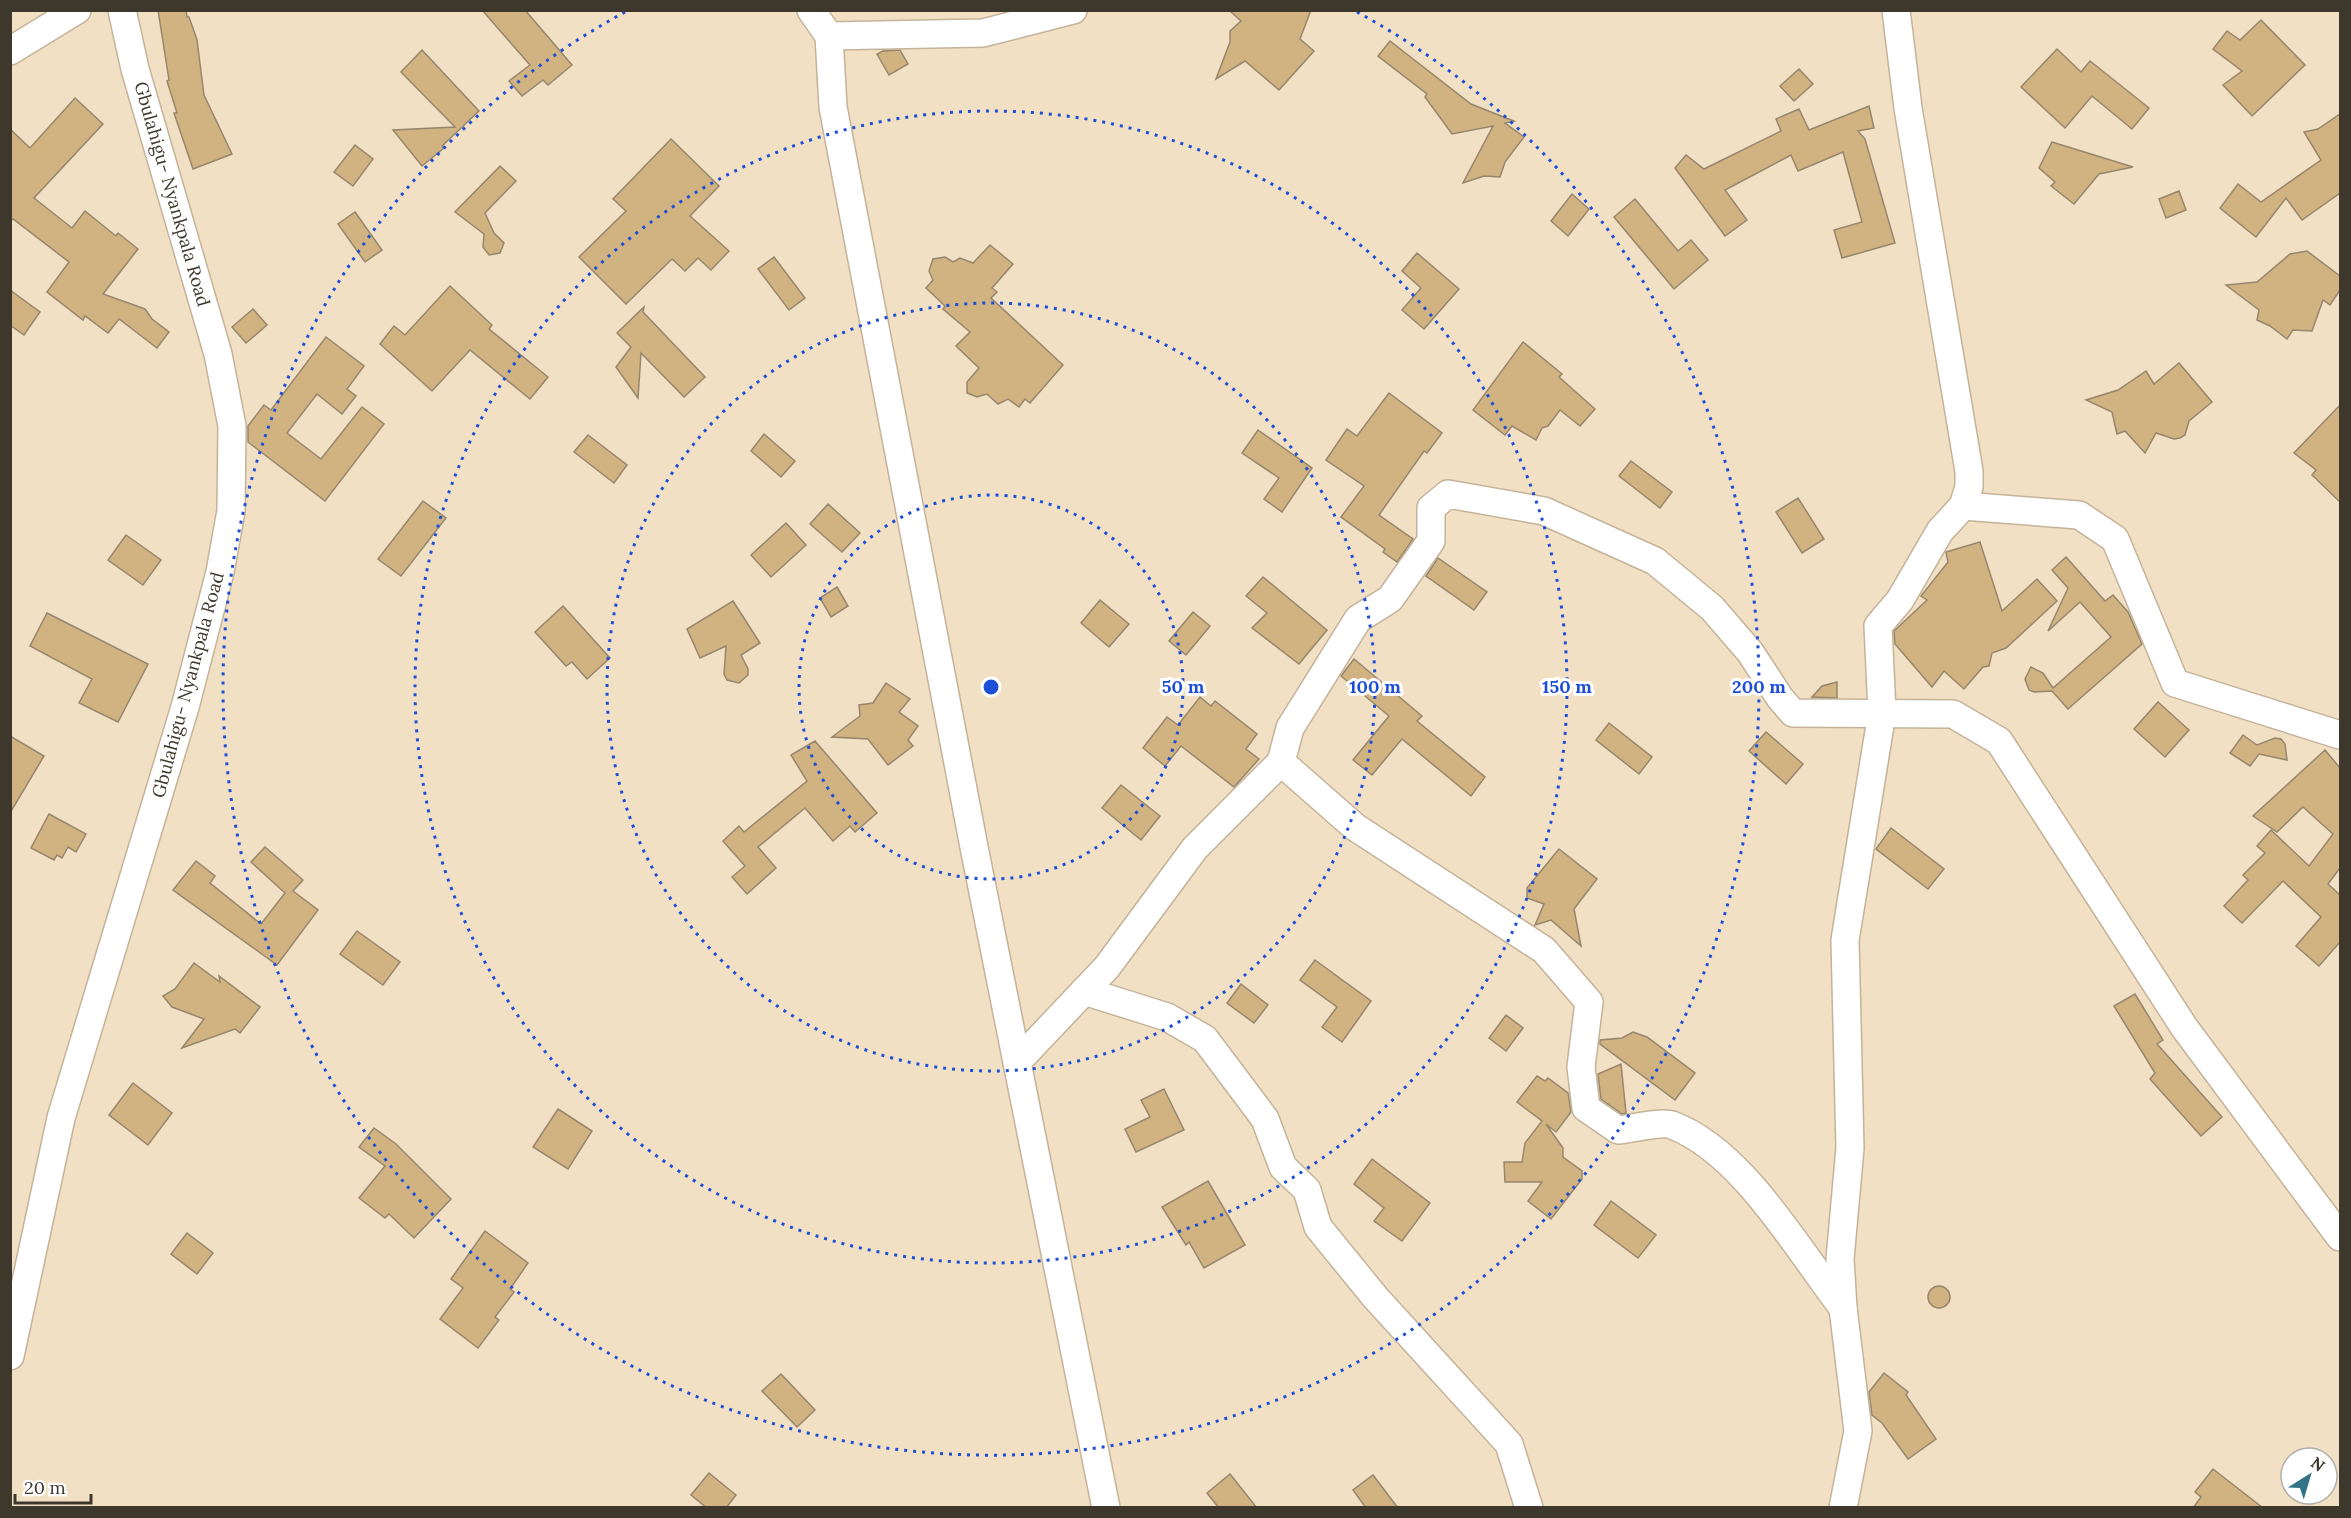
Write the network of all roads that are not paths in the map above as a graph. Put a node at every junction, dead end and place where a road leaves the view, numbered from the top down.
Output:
1 (76, 10) edge
2 (122, 10) edge
3 (811, 10) edge
4 (1073, 10) edge
5 (1896, 10) edge
6 (829, 36) junction
7 (10, 51) edge
8 (1963, 506) junction
9 (1882, 713) junction
10 (2340, 735) edge
11 (1281, 762) junction
12 (1084, 991) junction
13 (1017, 1062) junction
14 (2340, 1237) edge
15 (1843, 1308) junction
16 (10, 1356) edge
17 (1106, 1508) edge
18 (1529, 1508) edge
19 (1843, 1508) edge

1 - 7 street
2 - 16 street, Gbulahigu- Nyankpala Road
3 - 6 street
4 - 6 street
5 - 8 street
6 - 13 street
8 - 9 street
8 - 10 street
9 - 11 street
9 - 14 street
9 - 15 street
11 - 12 street
11 - 15 street
12 - 13 street
12 - 18 street
13 - 17 street
15 - 19 street

